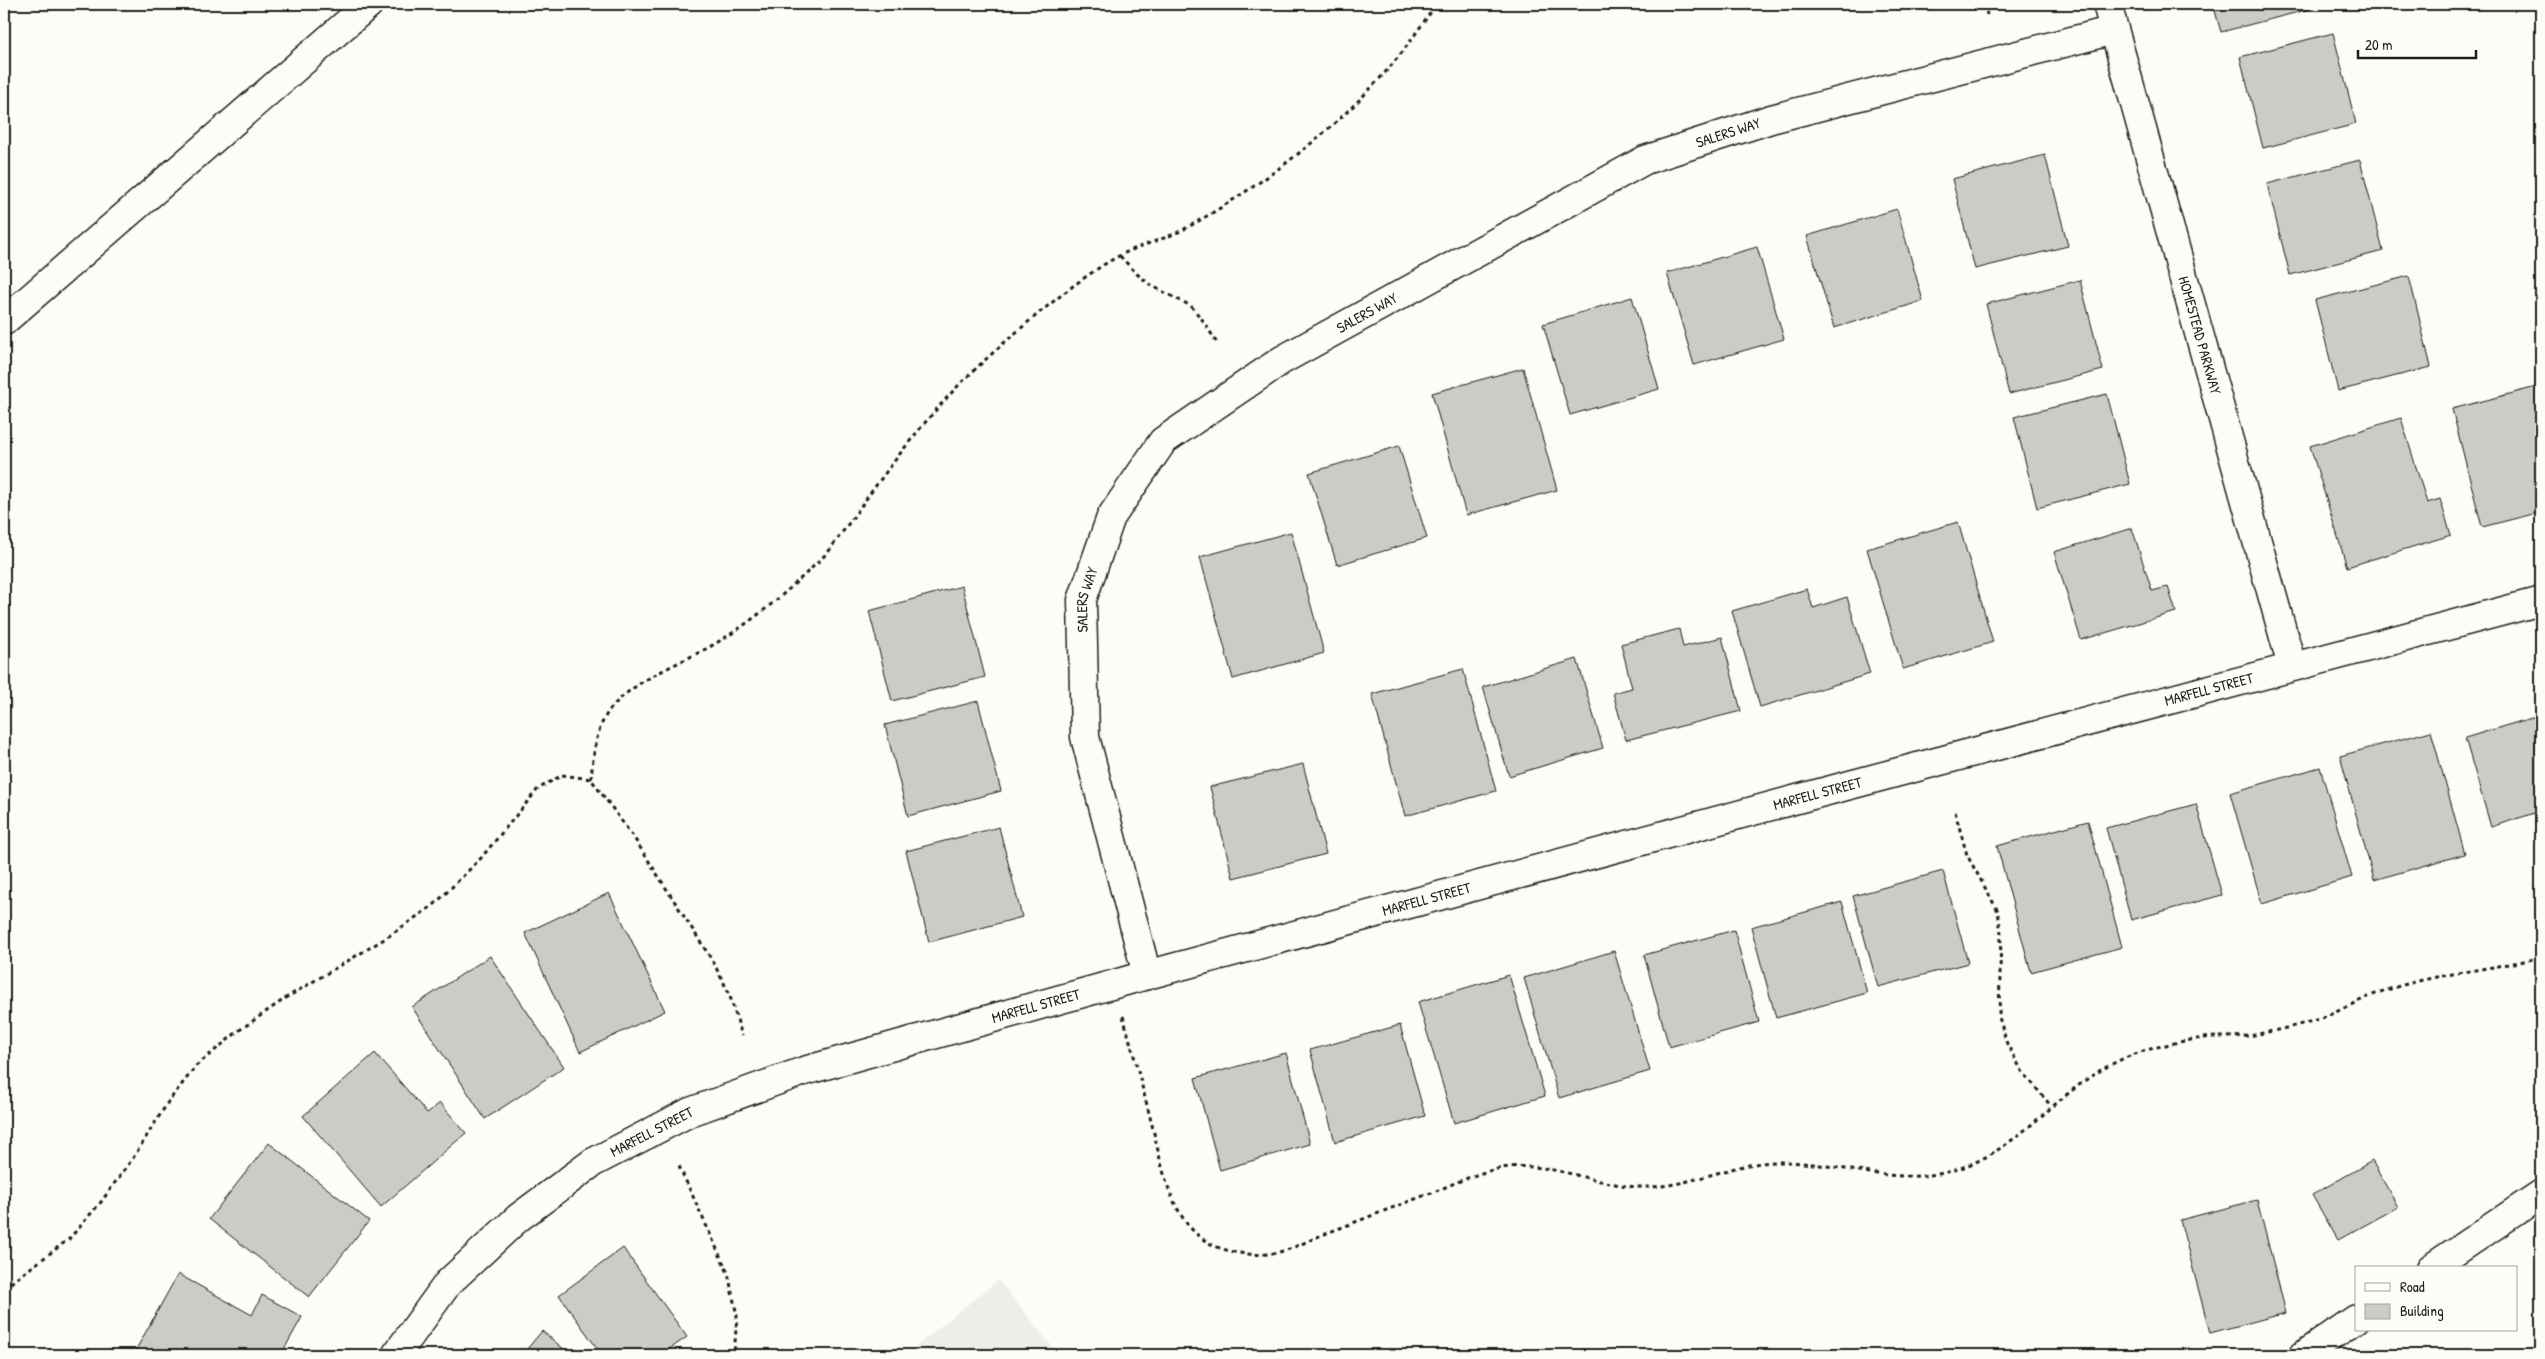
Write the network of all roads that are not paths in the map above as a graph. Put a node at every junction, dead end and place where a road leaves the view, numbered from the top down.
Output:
1 (369, 4) edge
2 (2107, 4) edge
3 (2114, 30) junction
4 (4, 321) edge
5 (2541, 601) edge
6 (2292, 666) junction
7 (1147, 975) junction
8 (2541, 1194) edge
9 (2435, 1266) edge
10 (2355, 1320) edge
11 (396, 1355) edge
12 (2304, 1355) edge

1 - 4 street
2 - 3 street, HOMESTEAD PARKWAY
3 - 6 street, HOMESTEAD PARKWAY
3 - 7 street, SALERS WAY
5 - 6 street, MARFELL STREET
6 - 7 street, MARFELL STREET
7 - 11 street, MARFELL STREET
8 - 9 street
10 - 12 street

